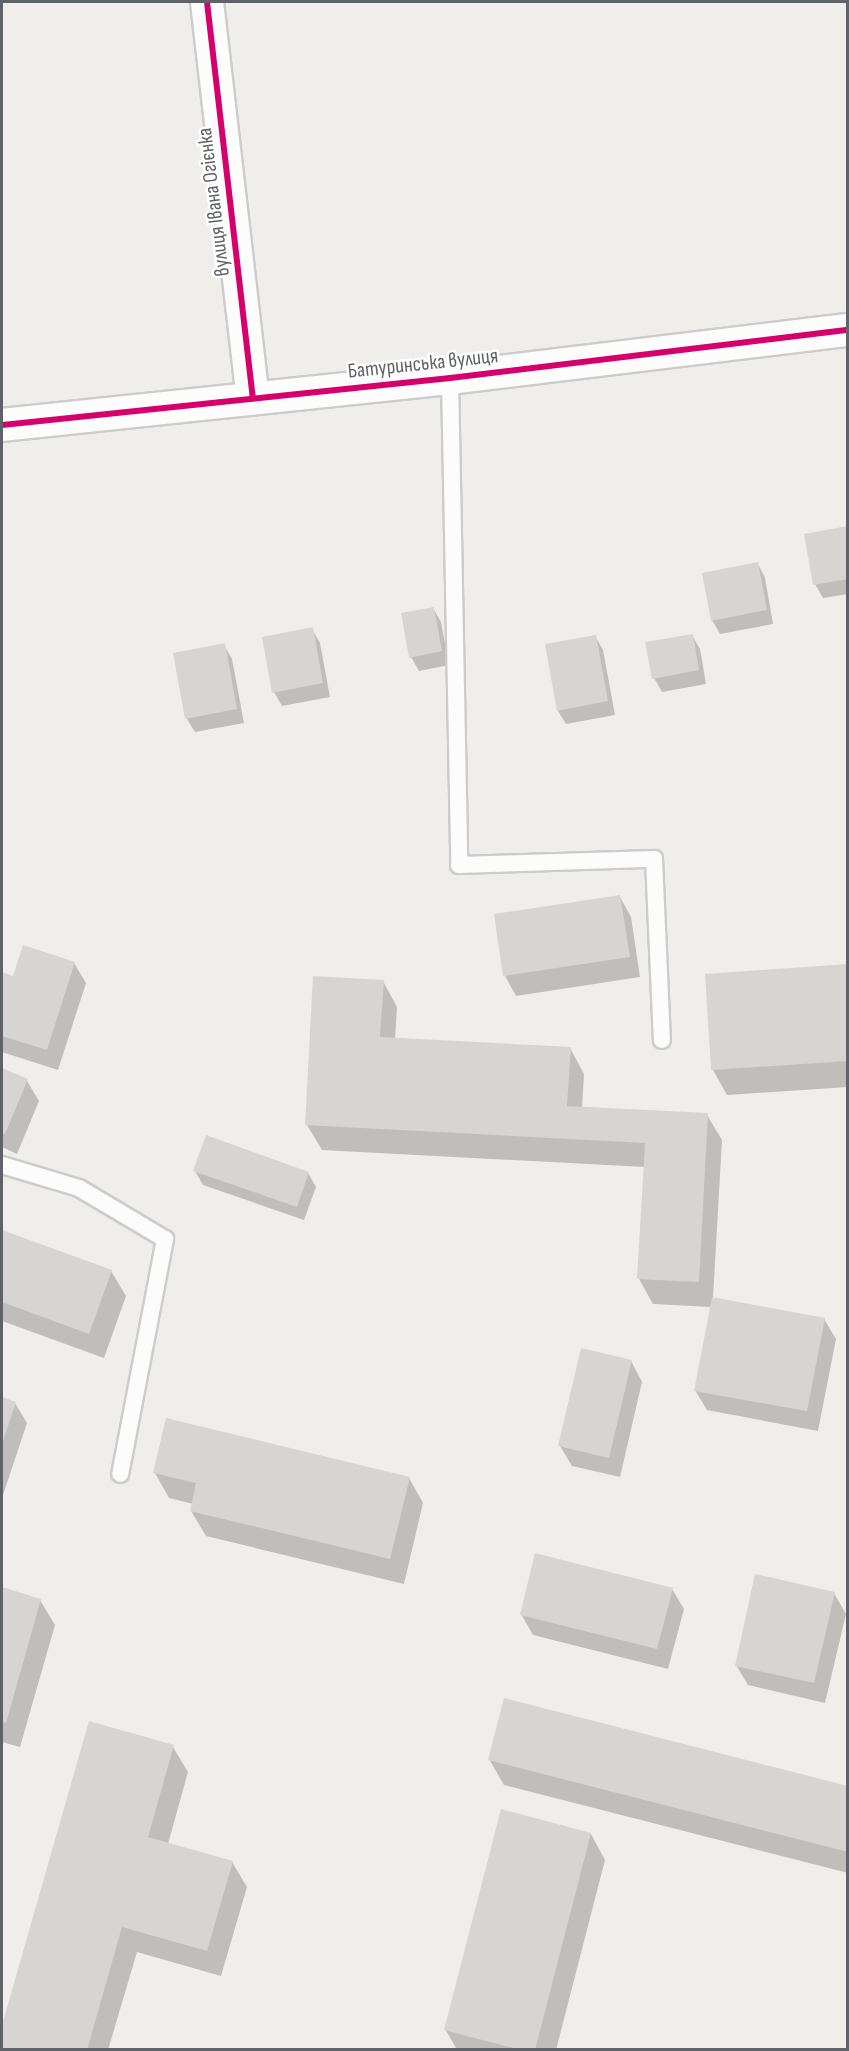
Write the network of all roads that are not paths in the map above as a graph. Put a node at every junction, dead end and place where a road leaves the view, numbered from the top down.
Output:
1 (207, 2) edge
2 (848, 330) edge
3 (450, 378) junction
4 (253, 398) junction
5 (2, 425) edge
6 (662, 1040) dead end
7 (2, 1165) edge
8 (120, 1474) dead end

1 - 4 street, вулиця Івана Огієнка
2 - 3 street, Батуринська вулиця
3 - 4 street, Батуринська вулиця
3 - 6 lane
4 - 5 street, Батуринська вулиця
7 - 8 lane

